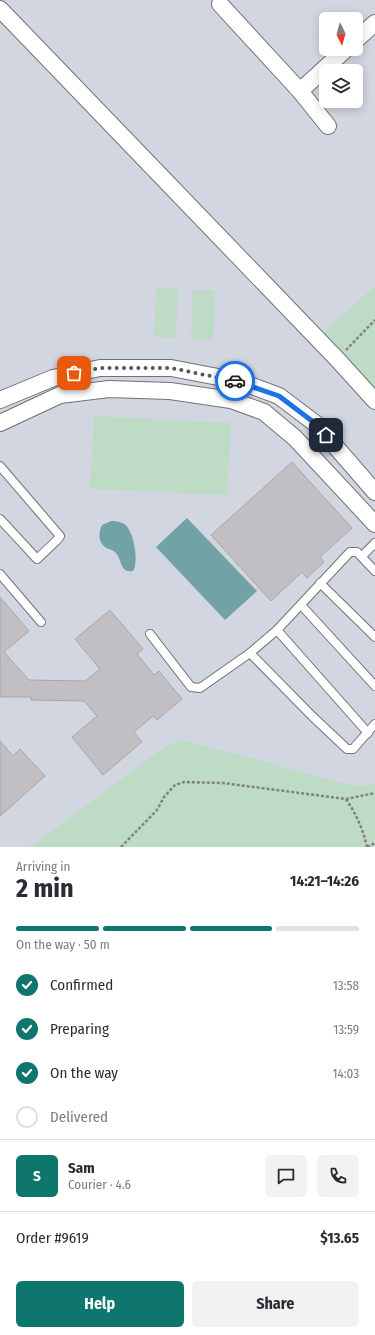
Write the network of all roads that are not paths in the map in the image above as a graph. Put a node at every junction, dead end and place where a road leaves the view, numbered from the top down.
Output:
1 (220, 4) dead end
2 (0, 9) edge
3 (375, 23) edge
4 (363, 34) edge
5 (338, 56) edge
6 (300, 91) junction
7 (328, 126) dead end
8 (74, 373) junction
9 (77, 393) junction
10 (0, 400) edge
11 (375, 401) edge
12 (0, 423) edge
13 (0, 466) edge
14 (375, 492) edge
15 (0, 519) edge
16 (375, 524) edge
17 (375, 543) edge
18 (362, 556) junction
19 (375, 571) edge
20 (1, 579) edge
21 (320, 583) junction
22 (301, 605) junction
23 (41, 622) dead end
24 (276, 630) junction
25 (150, 634) dead end
26 (375, 638) edge
27 (250, 653) junction
28 (375, 686) edge
29 (375, 724) edge
30 (368, 733) junction

1 - 6 street
2 - 11 street
3 - 4 street
5 - 6 street
6 - 7 street
8 - 9 street
8 - 10 street
8 - 14 street
9 - 12 street
9 - 16 street
13 - 15 lane
17 - 18 lane
18 - 19 lane
18 - 21 lane
20 - 23 lane
21 - 22 lane
21 - 26 lane
22 - 24 lane
22 - 28 lane
24 - 27 lane
24 - 30 lane
25 - 27 lane
27 - 30 lane
29 - 30 lane

